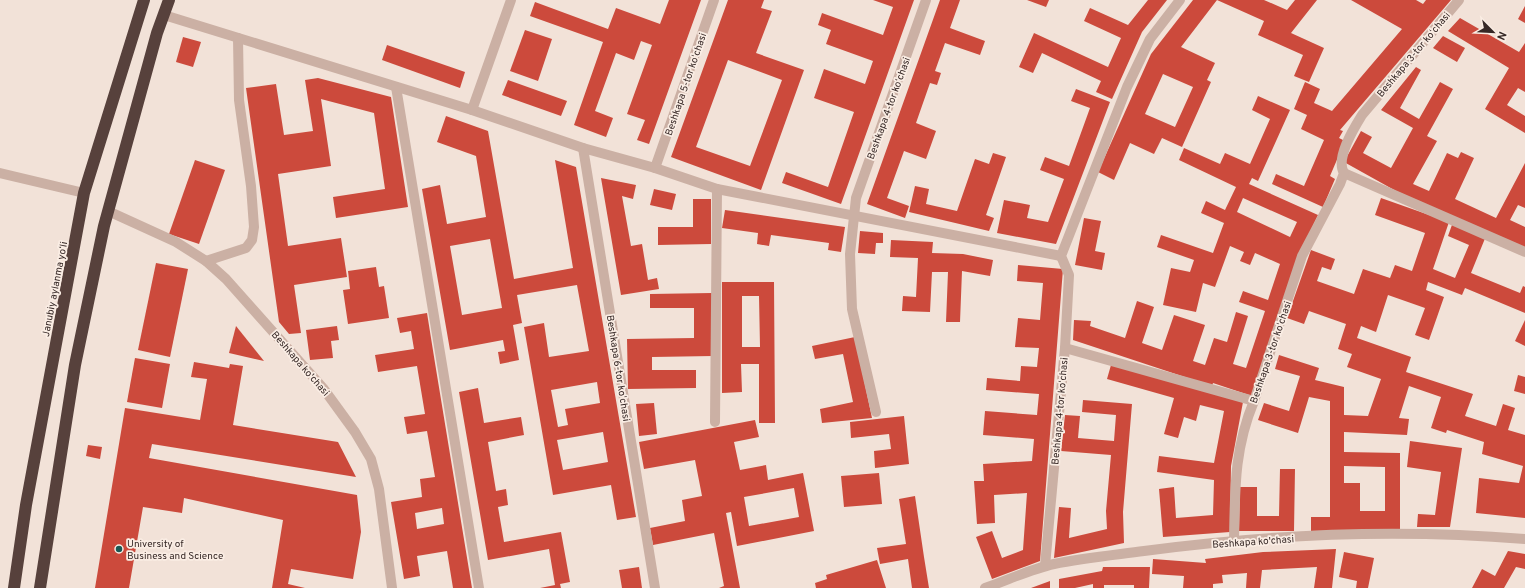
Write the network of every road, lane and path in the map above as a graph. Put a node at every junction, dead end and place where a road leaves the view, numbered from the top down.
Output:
1 (144, 0) edge
2 (169, 0) edge
3 (510, 0) edge
4 (714, 0) edge
5 (926, 0) edge
6 (1180, 0) edge
7 (1459, 0) edge
8 (164, 15) junction
9 (238, 38) junction
10 (396, 86) junction
11 (472, 110) junction
12 (583, 148) junction
13 (655, 168) junction
14 (0, 173) edge
15 (1344, 173) junction
16 (717, 189) junction
17 (84, 193) junction
18 (108, 211) junction
19 (854, 216) junction
20 (1525, 252) edge
21 (1061, 256) junction
22 (206, 261) junction
23 (1065, 348) junction
24 (1254, 401) junction
25 (876, 412) dead end
26 (715, 422) dead end
27 (1525, 539) edge
28 (1234, 541) junction
29 (1045, 566) junction
30 (14, 588) edge
31 (40, 588) edge
32 (392, 588) edge
33 (479, 588) edge
34 (655, 588) edge
35 (985, 588) edge

1 - 17 highway, Janubiy aylanma yoʻli
2 - 8 highway
3 - 11 street
4 - 13 street, Beshkapa 5-tor koʻchasi
5 - 19 street, Beshkapa 4-tor koʻchasi
6 - 21 street
7 - 15 street, Beshkapa 3-tor koʻchasi
8 - 9 street
8 - 18 highway
9 - 10 street
9 - 22 street
10 - 11 street
10 - 33 street
11 - 12 street
12 - 13 street
12 - 34 street, Beshkapa 6-tor koʻchasi
13 - 16 street
14 - 17 street
15 - 20 street
15 - 24 street, Beshkapa 3-tor koʻchasi
16 - 19 street
16 - 26 street
17 - 30 highway, Janubiy aylanma yoʻli
18 - 22 street, Beshkapa ko'chasi
18 - 31 highway
19 - 21 street
19 - 25 street, Beshkapa 4-tor koʻchasi
21 - 23 street, Beshkapa 4-tor koʻchasi
22 - 32 street, Beshkapa ko'chasi
23 - 24 street
23 - 29 street, Beshkapa 4-tor koʻchasi
24 - 28 street, Beshkapa 3-tor koʻchasi
27 - 28 street, Beshkapa ko'chasi
28 - 29 street, Beshkapa ko'chasi
29 - 35 street, Beshkapa ko'chasi

